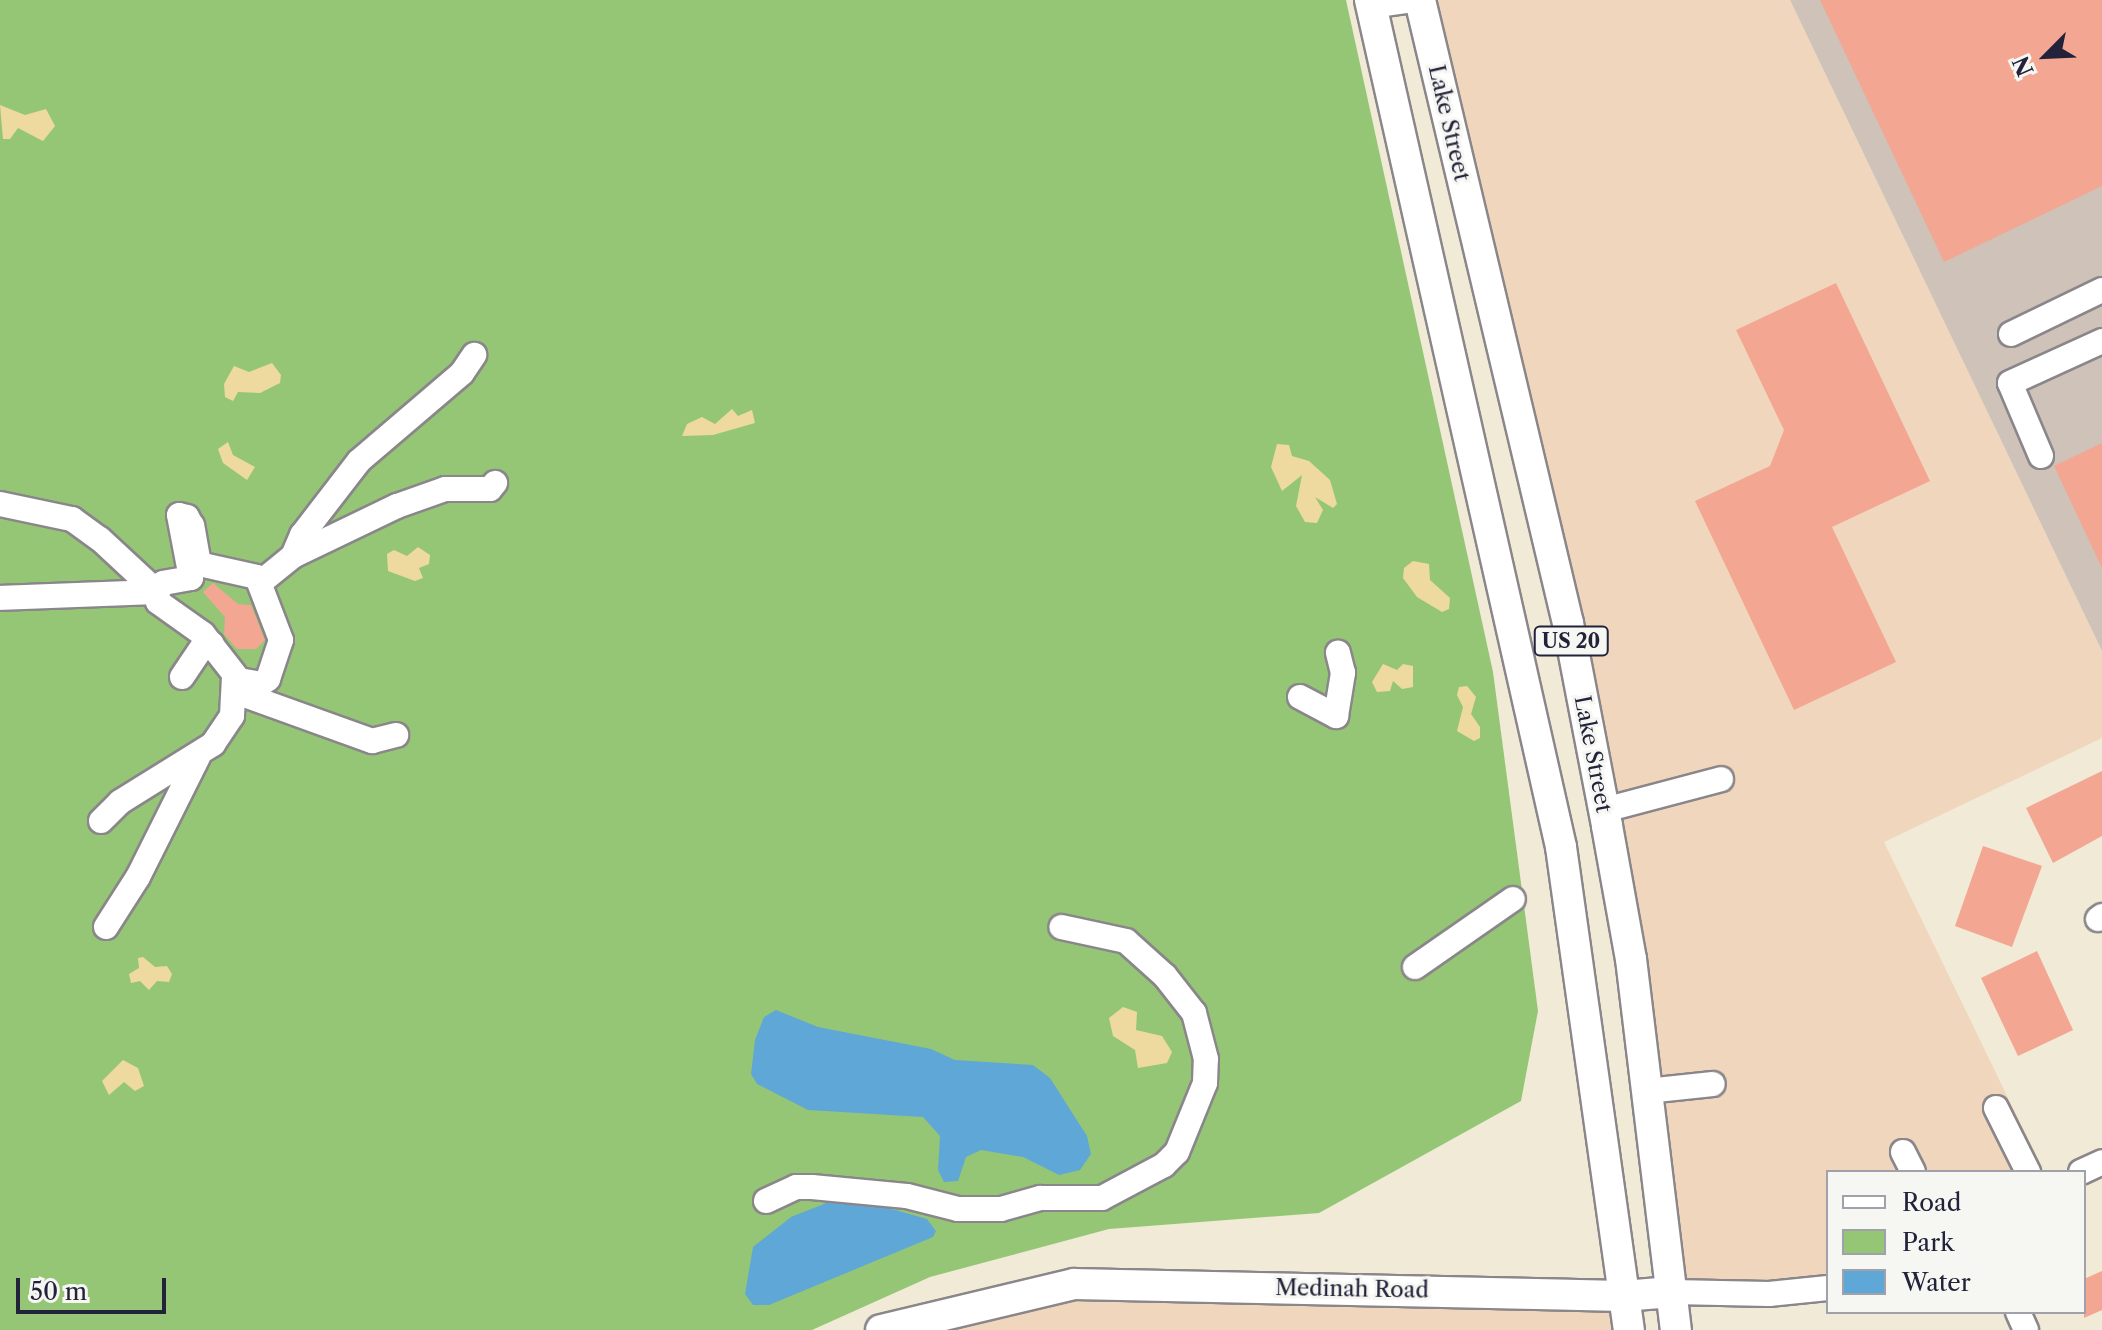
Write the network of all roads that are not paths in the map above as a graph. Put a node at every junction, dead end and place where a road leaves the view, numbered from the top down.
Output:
1 (1413, 0) edge
2 (1420, 0) edge
3 (1371, 3) edge
4 (2102, 290) edge
5 (2011, 334) dead end
6 (2102, 341) edge
7 (474, 355) dead end
8 (2041, 456) dead end
9 (495, 483) dead end
10 (0, 504) edge
11 (293, 556) junction
12 (261, 582) junction
13 (157, 592) junction
14 (0, 598) edge
15 (212, 644) junction
16 (1338, 653) dead end
17 (182, 677) dead end
18 (235, 684) junction
19 (1300, 697) dead end
20 (396, 735) dead end
21 (198, 757) junction
22 (1721, 779) dead end
23 (1604, 810) junction
24 (101, 821) dead end
25 (1513, 899) dead end
26 (106, 927) dead end
27 (1061, 927) dead end
28 (1415, 967) dead end
29 (1713, 1084) dead end
30 (1647, 1091) junction
31 (1996, 1108) dead end
32 (2027, 1170) edge
33 (766, 1201) dead end
34 (1826, 1288) edge
35 (1672, 1292) junction
36 (1623, 1296) junction
37 (881, 1330) edge
38 (1629, 1330) edge
39 (1676, 1330) edge

1 - 3 street
2 - 23 main road, Lake Street / US 20
3 - 36 main road, US 20
4 - 5 street
6 - 8 street
7 - 11 street
9 - 11 street
10 - 13 street
11 - 12 street
12 - 13 street
12 - 18 street
13 - 14 street
13 - 15 street
15 - 17 street
15 - 18 street
16 - 19 street
18 - 20 street
18 - 21 street
21 - 24 street
21 - 26 street
22 - 23 street
23 - 30 main road, Lake Street / US 20
25 - 28 street
27 - 33 street
29 - 30 street
30 - 35 main road, Lake Street / US 20
31 - 32 street
34 - 35 street, Medinah Road
35 - 36 main road, Medinah Road
35 - 39 main road, Lake Street / US 20
36 - 37 main road, Medinah Road
36 - 38 main road, US 20

